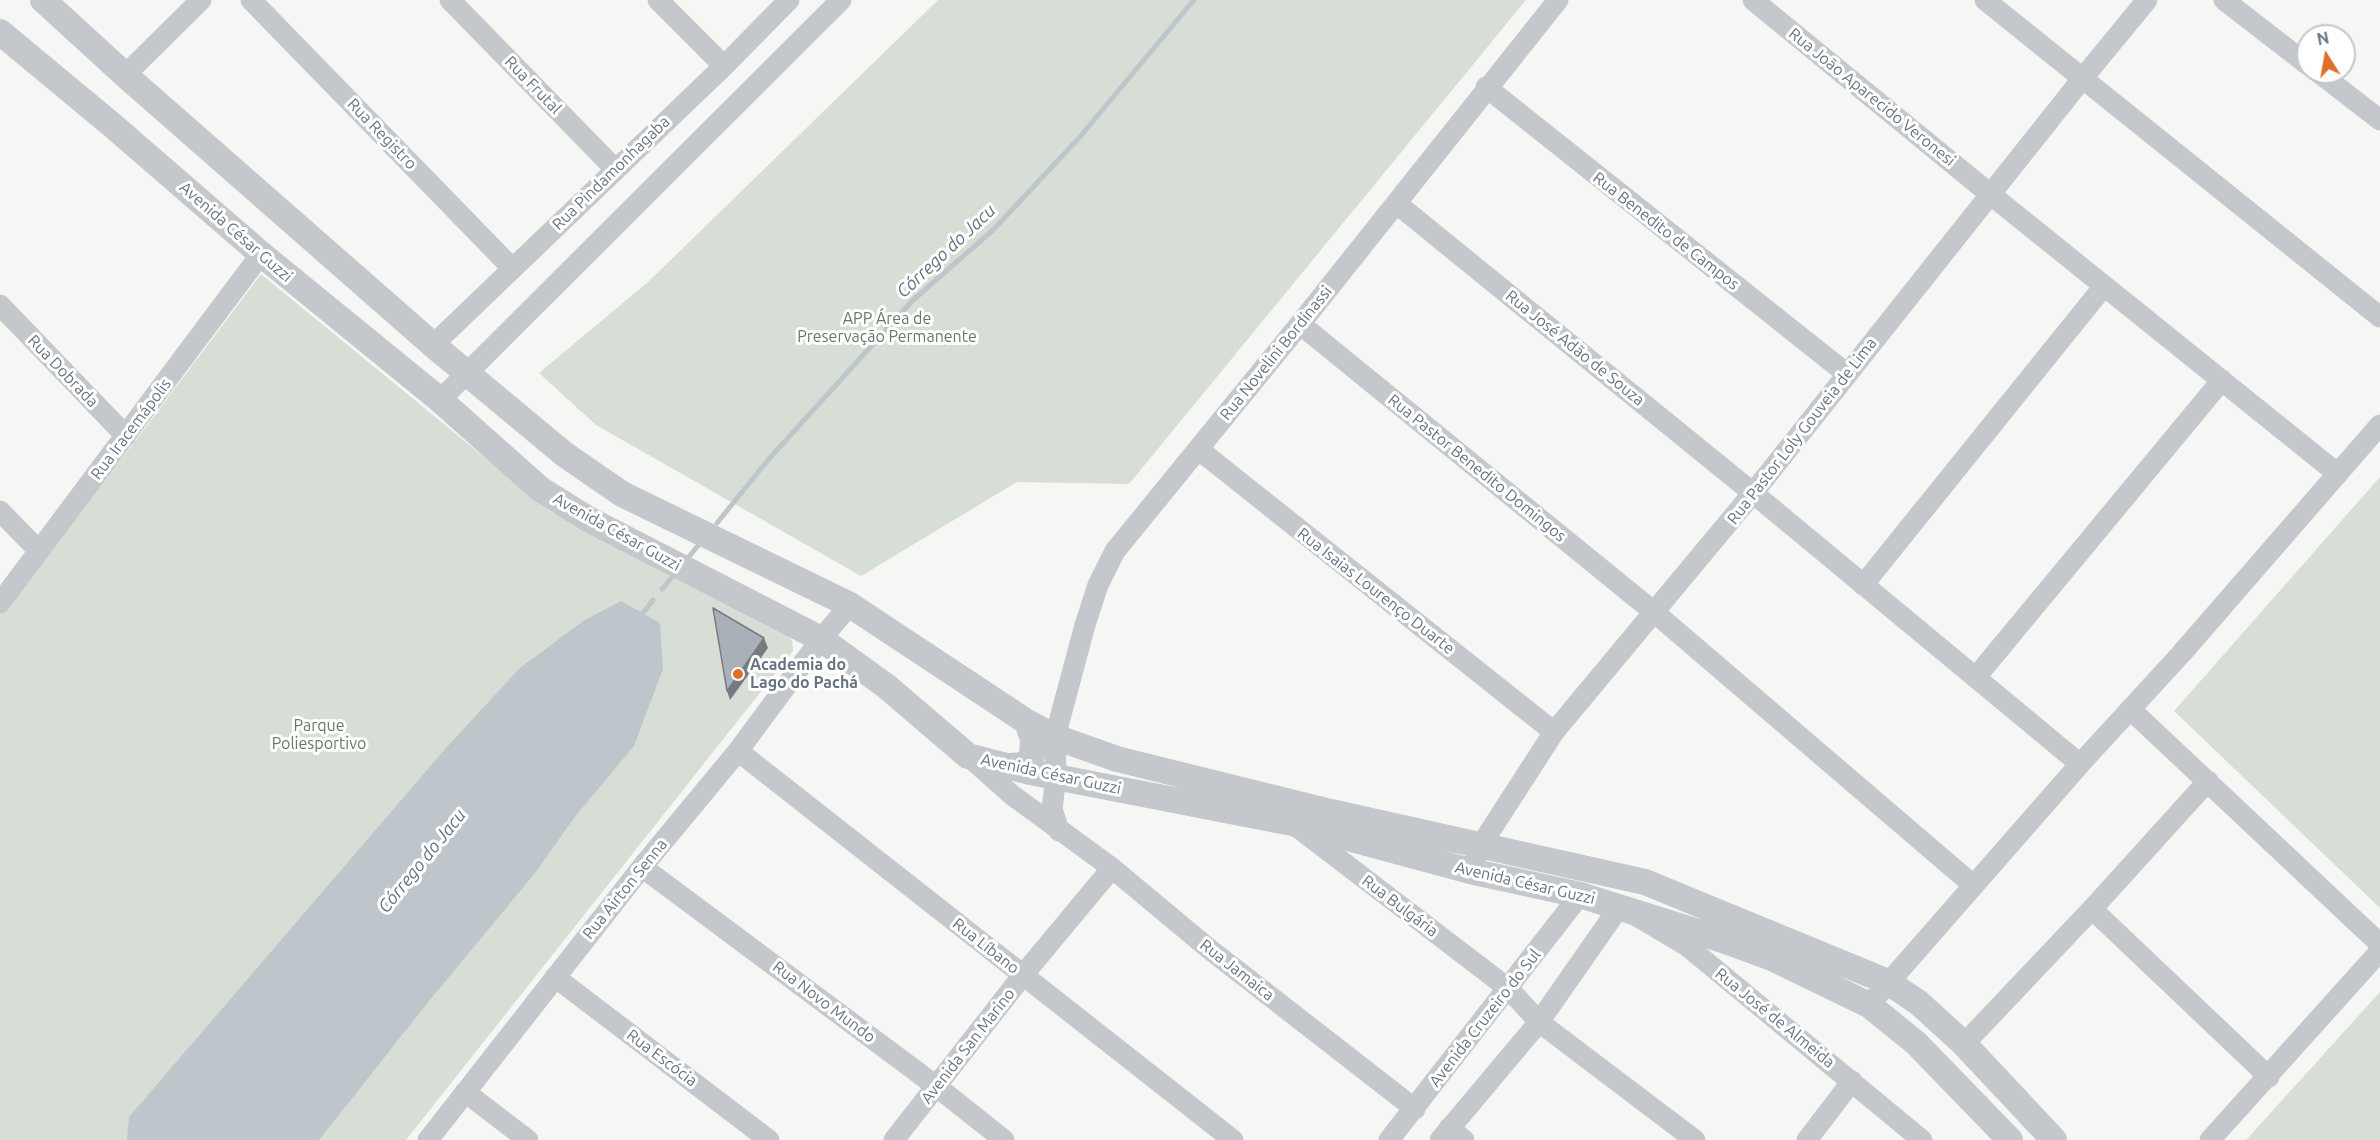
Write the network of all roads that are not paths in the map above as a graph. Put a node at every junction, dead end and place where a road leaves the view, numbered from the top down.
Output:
1 (43, 0) edge
2 (201, 0) edge
3 (251, 0) edge
4 (450, 0) edge
5 (658, 0) edge
6 (789, 0) edge
7 (841, 0) edge
8 (1558, 0) edge
9 (1753, 0) edge
10 (1984, 0) edge
11 (2147, 0) edge
12 (2224, 0) edge
13 (0, 32) edge
14 (2296, 56) edge
15 (724, 66) junction
16 (125, 75) junction
17 (2082, 79) junction
18 (2334, 84) edge
19 (1486, 87) junction
20 (2380, 120) edge
21 (615, 170) junction
22 (1990, 194) junction
23 (1396, 203) junction
24 (261, 254) junction
25 (512, 268) junction
26 (2104, 286) junction
27 (0, 305) edge
28 (2380, 317) edge
29 (1300, 324) junction
30 (433, 345) junction
31 (466, 372) junction
32 (1846, 374) junction
33 (2222, 380) junction
34 (440, 400) junction
35 (2380, 425) edge
36 (126, 436) junction
37 (1198, 449) junction
38 (2338, 474) junction
39 (1753, 493) junction
40 (0, 511) edge
41 (39, 551) junction
42 (1863, 585) junction
43 (0, 603) edge
44 (850, 605) junction
45 (1654, 612) junction
46 (821, 639) junction
47 (1976, 677) junction
48 (2130, 709) junction
49 (1027, 722) junction
50 (1554, 732) junction
51 (1054, 737) junction
52 (738, 752) junction
53 (968, 756) junction
54 (2080, 764) junction
55 (1009, 766) junction
56 (1056, 776) junction
57 (2208, 781) junction
58 (1292, 823) junction
59 (1059, 831) junction
60 (1481, 845) junction
61 (642, 867) junction
62 (1112, 868) junction
63 (1470, 871) junction
64 (1973, 885) junction
65 (1580, 895) junction
66 (1620, 906) junction
67 (2092, 909) junction
68 (2380, 944) edge
69 (2380, 951) edge
70 (1023, 975) junction
71 (555, 977) junction
72 (1888, 982) junction
73 (1509, 989) junction
74 (1869, 1005) junction
75 (1539, 1022) junction
76 (1964, 1044) junction
77 (2269, 1077) junction
78 (1852, 1081) junction
79 (936, 1086) junction
80 (465, 1092) junction
81 (1415, 1109) junction
82 (1451, 1136) edge
83 (428, 1140) edge
84 (528, 1140) edge
85 (769, 1140) edge
86 (894, 1140) edge
87 (1004, 1140) edge
88 (1233, 1140) edge
89 (1389, 1140) edge
90 (1695, 1140) edge
91 (1807, 1140) edge
92 (1922, 1140) edge
93 (2010, 1140) edge
94 (2054, 1140) edge
95 (2210, 1140) edge

1 - 16 street, Avenida César Guzzi
2 - 16 street
3 - 25 street, Rua Registro
4 - 21 street, Rua Frutal
5 - 15 street
6 - 15 street, Rua Pindamonhagaba
7 - 31 street
8 - 19 street, Rua Novelini Bordinassi
9 - 22 street, Rua João Aparecido Veronesi
10 - 17 street
11 - 17 street, Rua Pastor Loly Gouveia de Lima
12 - 14 street
13 - 24 street, Avenida César Guzzi
15 - 21 street, Rua Pindamonhagaba
16 - 30 street, Avenida César Guzzi
17 - 22 street, Rua Pastor Loly Gouveia de Lima
17 - 28 street
18 - 20 street
19 - 23 street, Rua Novelini Bordinassi
19 - 32 street, Rua Benedito de Campos
21 - 25 street, Rua Pindamonhagaba
22 - 26 street, Rua João Aparecido Veronesi
22 - 32 street, Rua Pastor Loly Gouveia de Lima
23 - 29 street, Rua Novelini Bordinassi
23 - 39 street, Rua José Adão de Souza
24 - 34 street, Avenida César Guzzi
24 - 36 street, Rua Iracemápolis
25 - 30 street, Rua Pindamonhagaba
26 - 33 street, Rua João Aparecido Veronesi
26 - 42 street
27 - 36 street, Rua Dobrada
29 - 37 street, Rua Novelini Bordinassi
29 - 45 street, Rua Pastor Benedito Domingos
30 - 31 street, Avenida César Guzzi
31 - 34 street
31 - 44 street, Avenida César Guzzi
32 - 39 street, Rua Pastor Loly Gouveia de Lima
33 - 38 street, Rua João Aparecido Veronesi
33 - 47 street
34 - 46 street, Avenida César Guzzi
35 - 38 street
36 - 41 street, Rua Iracemápolis
37 - 50 street, Rua Isaias Lourenço Duarte
37 - 51 street, Rua Novelini Bordinassi
38 - 48 street
39 - 42 street, Rua José Adão de Souza
39 - 45 street, Rua Pastor Loly Gouveia de Lima
40 - 41 street
41 - 43 street, Rua Iracemápolis
42 - 47 street, Rua José Adão de Souza
44 - 46 street, Rua Airton Senna
44 - 49 street, Avenida César Guzzi
45 - 50 street, Rua Pastor Loly Gouveia de Lima
45 - 64 street, Rua Pastor Benedito Domingos
46 - 52 street, Rua Airton Senna
46 - 53 street, Avenida César Guzzi
47 - 54 street, Rua José Adão de Souza
48 - 54 street
48 - 57 street
49 - 51 street, Avenida César Guzzi
49 - 55 street
50 - 60 street, Rua Pastor Loly Gouveia de Lima
51 - 56 street, Rua Novelini Bordinassi
51 - 60 street, Avenida César Guzzi
52 - 61 street, Rua Airton Senna
52 - 70 street, Rua Líbano
53 - 55 street, Avenida César Guzzi
53 - 59 street, Rua Jamaica
54 - 64 street
55 - 56 street, Avenida César Guzzi
56 - 58 street, Avenida César Guzzi
56 - 59 street
57 - 67 street
57 - 68 street
58 - 63 street, Avenida César Guzzi
58 - 73 street, Rua Bulgária
59 - 62 street, Rua Jamaica
60 - 63 street, Rua Pastor Loly Gouveia de Lima
60 - 72 street, Avenida César Guzzi
61 - 71 street, Rua Airton Senna
61 - 79 street, Rua Novo Mundo
62 - 70 street, Avenida San Marino
62 - 81 street, Rua Jamaica
63 - 65 street, Avenida César Guzzi
64 - 72 street
65 - 66 street, Avenida César Guzzi
65 - 73 street, Avenida Cruzeiro do Sul
66 - 74 street, Avenida César Guzzi
66 - 75 street
66 - 78 street, Rua José de Almeida
67 - 76 street
67 - 77 street
69 - 77 street
70 - 79 street, Avenida San Marino
70 - 88 street, Rua Líbano
71 - 80 street, Rua Airton Senna
71 - 85 street, Rua Escócia
72 - 74 street
72 - 76 street, Avenida César Guzzi
73 - 75 street, Rua Bulgária
73 - 81 street, Avenida Cruzeiro do Sul
74 - 93 street, Avenida César Guzzi
75 - 82 street
75 - 90 street, Rua Bulgária
76 - 94 street, Avenida César Guzzi
77 - 95 street
78 - 91 street
78 - 92 street, Rua José de Almeida
79 - 86 street, Avenida San Marino
79 - 87 street, Rua Novo Mundo
80 - 83 street, Rua Airton Senna
80 - 84 street
81 - 89 street, Avenida Cruzeiro do Sul

